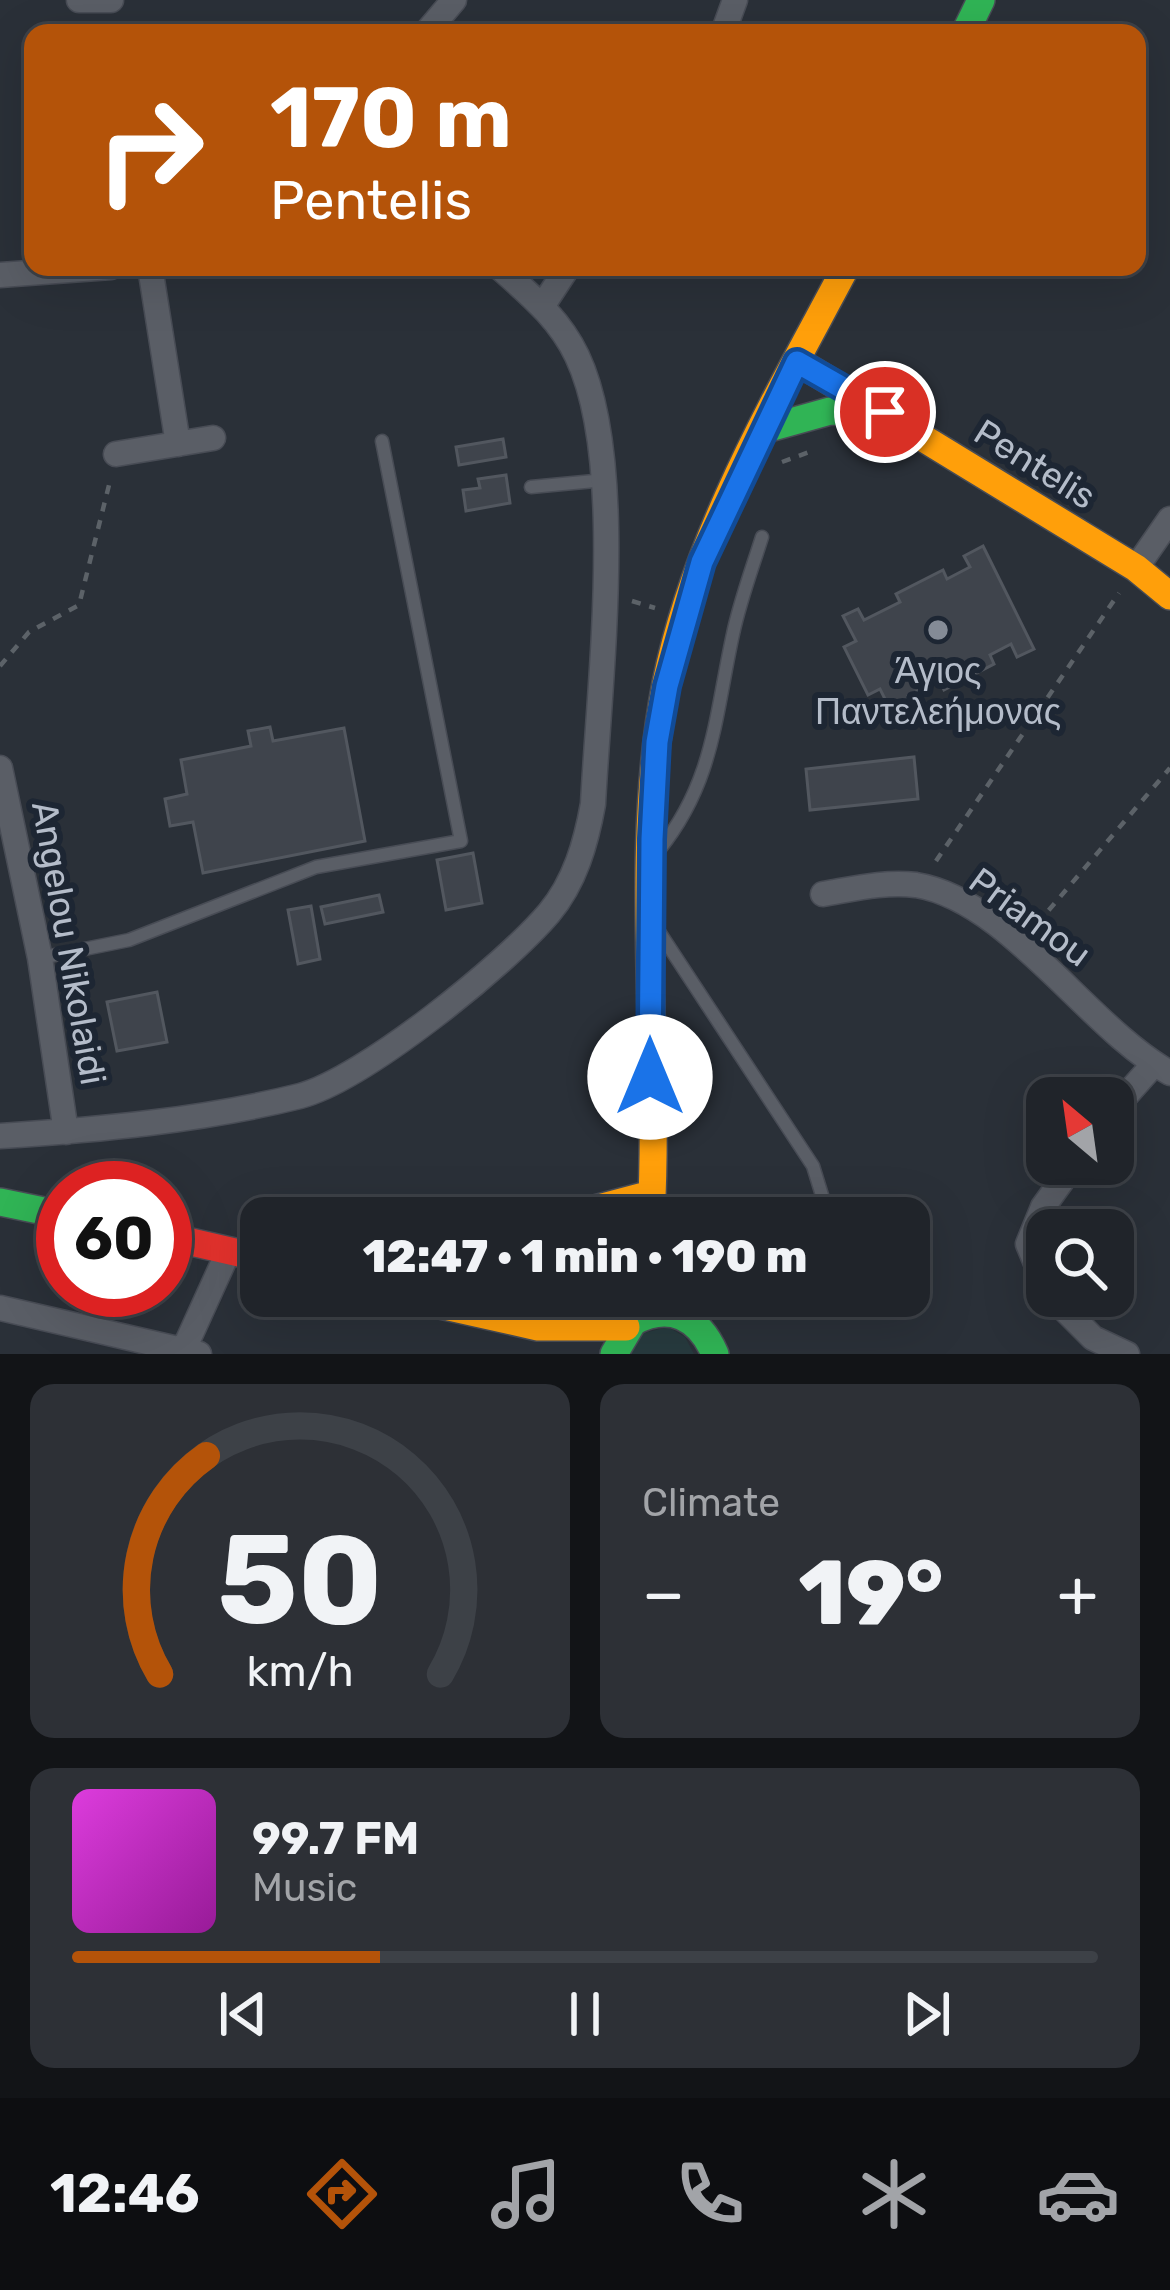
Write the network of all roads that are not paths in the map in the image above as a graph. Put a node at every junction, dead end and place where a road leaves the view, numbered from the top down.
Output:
1 (79, 0) edge
2 (111, 0) edge
3 (454, 0) edge
4 (434, 24) edge
5 (151, 276) edge
6 (509, 276) edge
7 (562, 276) edge
8 (841, 276) edge
9 (543, 305) junction
10 (797, 362) junction
11 (885, 412) junction
12 (762, 430) junction
13 (213, 438) dead end
14 (382, 441) dead end
15 (178, 443) junction
16 (116, 454) road end
17 (605, 480) junction
18 (531, 487) dead end
19 (1170, 519) edge
20 (762, 537) dead end
21 (1136, 568) junction
22 (1170, 596) edge
23 (0, 768) edge
24 (651, 860) junction
25 (823, 894) dead end
26 (651, 919) junction
27 (40, 958) junction
28 (1162, 1068) edge
29 (1134, 1092) edge
30 (66, 1132) junction
31 (0, 1136) edge
32 (652, 1197) edge
33 (823, 1197) edge
34 (0, 1202) edge
35 (36, 1209) edge
36 (192, 1242) edge
37 (229, 1250) junction
38 (240, 1253) edge
39 (0, 1308) edge
40 (474, 1317) edge
41 (628, 1317) edge
42 (645, 1317) edge
43 (693, 1317) edge
44 (1074, 1317) edge
45 (626, 1328) junction
46 (516, 1329) junction
47 (720, 1349) edge
48 (191, 1351) edge
49 (565, 1354) edge
50 (614, 1354) edge
51 (1126, 1354) edge

1 - 2 street
3 - 4 street
5 - 15 street
6 - 9 street
7 - 9 street
8 - 10 main road
9 - 17 street
10 - 11 main road, Pentelis
10 - 12 main road
11 - 12 main road
11 - 21 main road, Pentelis
12 - 24 main road
13 - 15 street
14 - 27 lane
15 - 16 street
17 - 18 lane
17 - 30 street
19 - 21 street
20 - 24 lane
21 - 22 main road, Pentelis
23 - 27 street, Angelou Nikolaidi
24 - 26 main road
25 - 28 street, Priamou
26 - 32 main road
26 - 33 lane
27 - 30 street, Angelou Nikolaidi
28 - 29 street
30 - 31 street
34 - 35 main road
36 - 37 main road
37 - 38 main road
37 - 48 street
39 - 48 street
40 - 46 main road
41 - 45 main road
42 - 45 main road
43 - 47 main road
44 - 51 street
45 - 46 main road
45 - 50 main road
46 - 49 main road

